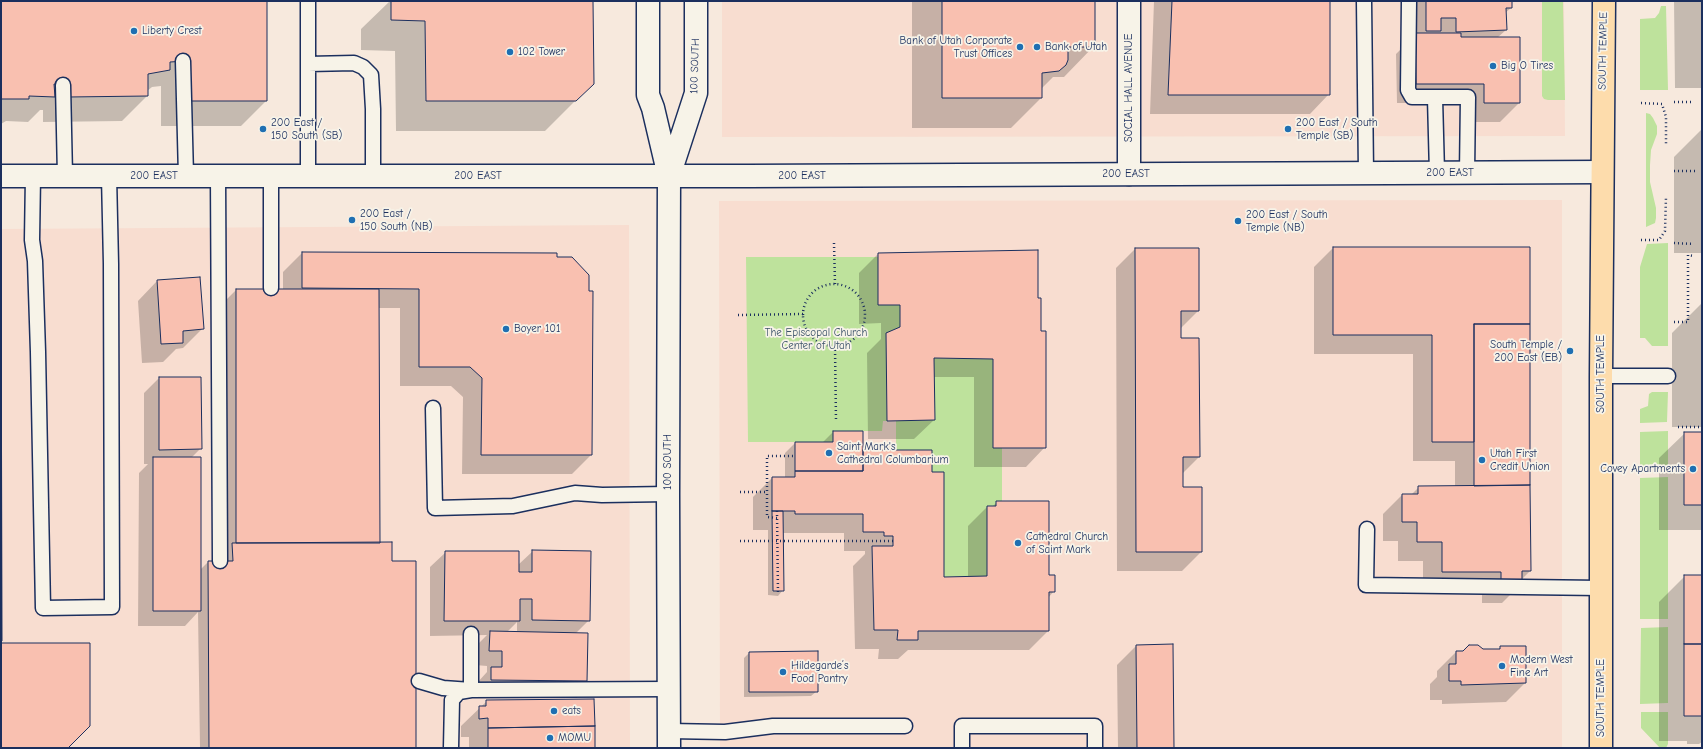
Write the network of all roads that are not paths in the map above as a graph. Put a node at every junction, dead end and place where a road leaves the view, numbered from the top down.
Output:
1 (308, 1) edge
2 (648, 1) edge
3 (696, 1) edge
4 (1129, 1) edge
5 (1364, 1) edge
6 (1409, 1) edge
7 (1604, 1) edge
8 (182, 61) dead end
9 (308, 64) junction
10 (63, 85) dead end
11 (1435, 98) junction
12 (1602, 172) junction
13 (1366, 173) junction
14 (1437, 173) junction
15 (1467, 173) junction
16 (1130, 174) junction
17 (1, 176) edge
18 (33, 176) junction
19 (65, 176) junction
20 (109, 176) junction
21 (186, 176) junction
22 (218, 176) junction
23 (271, 176) junction
24 (308, 176) junction
25 (373, 176) junction
26 (669, 176) junction
27 (271, 288) dead end
28 (1601, 376) junction
29 (1668, 376) dead end
30 (433, 408) dead end
31 (668, 494) junction
32 (1367, 529) dead end
33 (220, 561) dead end
34 (1601, 588) junction
35 (471, 634) dead end
36 (419, 682) dead end
37 (669, 689) junction
38 (471, 690) junction
39 (905, 726) dead end
40 (669, 740) edge
41 (451, 748) edge
42 (962, 748) edge
43 (1095, 748) edge
44 (1601, 748) edge

1 - 9 lane
2 - 26 street, 100 SOUTH
3 - 26 street, 100 SOUTH
4 - 16 street, SOCIAL HALL AVENUE
5 - 13 lane
6 - 11 lane
7 - 12 main road, SOUTH TEMPLE
8 - 21 lane
9 - 24 lane
9 - 25 lane
10 - 19 lane
11 - 14 lane
11 - 15 lane
12 - 15 street, 200 EAST
12 - 28 main road, SOUTH TEMPLE
13 - 14 street, 200 EAST
13 - 16 street, 200 EAST
14 - 15 street, 200 EAST
16 - 26 street, 200 EAST
17 - 18 street, 200 EAST
18 - 19 street, 200 EAST
18 - 20 lane
19 - 20 street, 200 EAST
20 - 21 street, 200 EAST
21 - 22 street, 200 EAST
22 - 23 street, 200 EAST
22 - 33 lane
23 - 24 street, 200 EAST
23 - 27 lane
24 - 25 street, 200 EAST
25 - 26 street, 200 EAST
26 - 31 street, 100 SOUTH
28 - 29 lane
28 - 34 main road, SOUTH TEMPLE
30 - 31 lane
31 - 37 street, 100 SOUTH
32 - 34 lane
34 - 44 main road, SOUTH TEMPLE
35 - 38 lane
36 - 38 lane
37 - 38 lane
37 - 40 street, 100 SOUTH
38 - 41 lane
39 - 40 lane
42 - 43 lane

